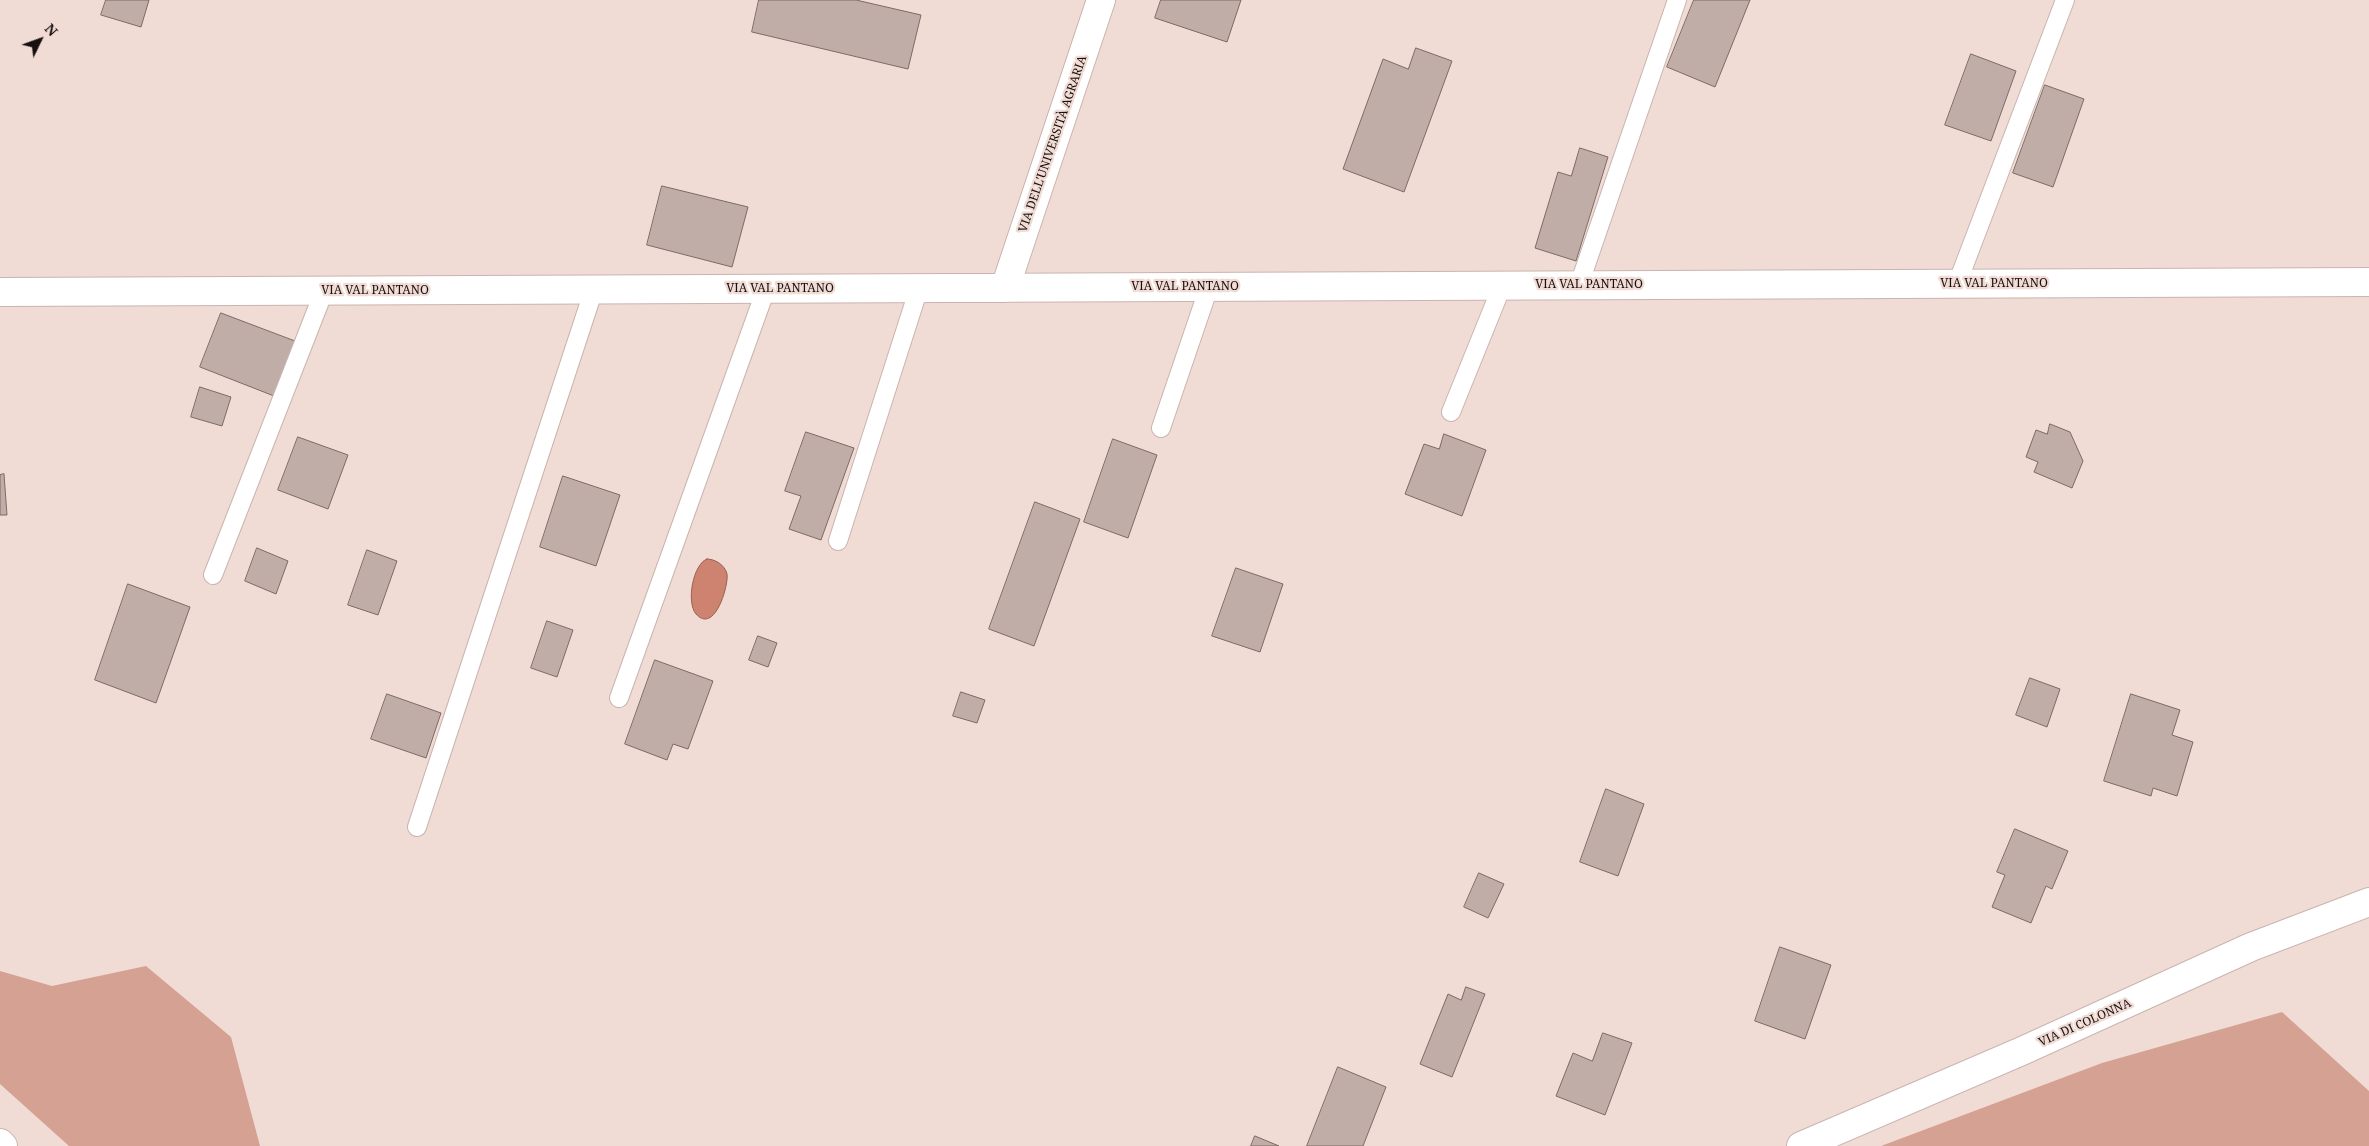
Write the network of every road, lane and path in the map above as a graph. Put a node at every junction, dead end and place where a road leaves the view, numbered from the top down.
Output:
1 (1101, 0) edge
2 (1677, 0) edge
3 (2065, 0) edge
4 (2369, 282) edge
5 (1957, 284) junction
6 (1502, 286) junction
7 (1579, 286) junction
8 (1209, 287) junction
9 (919, 288) junction
10 (1004, 288) junction
11 (766, 289) junction
12 (594, 290) junction
13 (324, 291) junction
14 (0, 292) edge
15 (1451, 412) dead end
16 (1161, 428) dead end
17 (838, 541) dead end
18 (213, 575) dead end
19 (619, 698) dead end
20 (417, 827) dead end
21 (2369, 902) edge
22 (0, 1143) edge
23 (3, 1146) edge
24 (1801, 1146) edge

1 - 10 street, VIA DELL'UNIVERSITÀ AGRARIA
2 - 7 lane
3 - 5 lane
4 - 5 street, VIA VAL PANTANO
5 - 7 street, VIA VAL PANTANO
6 - 7 street, VIA VAL PANTANO
6 - 8 street, VIA VAL PANTANO
6 - 15 lane
8 - 10 street, VIA VAL PANTANO
8 - 16 lane
9 - 10 street, VIA VAL PANTANO
9 - 11 street, VIA VAL PANTANO
9 - 17 lane
11 - 12 street, VIA VAL PANTANO
11 - 19 lane
12 - 13 street, VIA VAL PANTANO
12 - 20 lane
13 - 14 street, VIA VAL PANTANO
13 - 18 lane
21 - 24 street, VIA DI COLONNA
22 - 23 street

